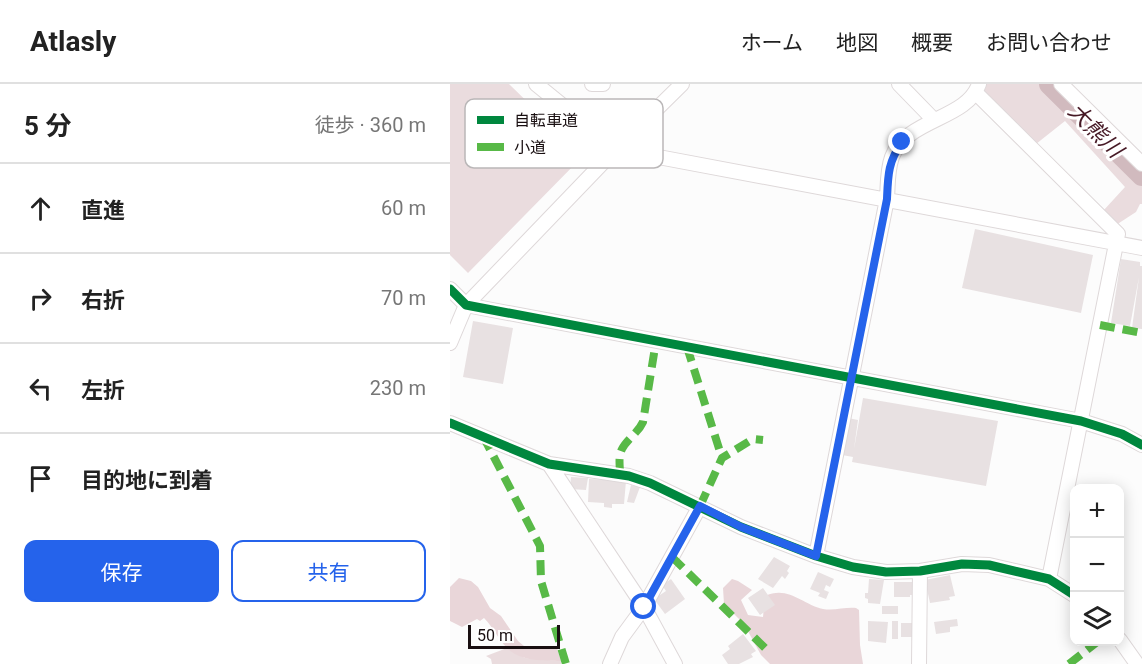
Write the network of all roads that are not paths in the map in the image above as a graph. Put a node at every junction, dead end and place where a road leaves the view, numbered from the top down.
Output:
1 (536, 84) edge
2 (592, 84) edge
3 (603, 84) edge
4 (682, 84) edge
5 (899, 84) edge
6 (1061, 84) edge
7 (977, 88) edge
8 (554, 99) edge
9 (663, 103) edge
10 (934, 120) junction
11 (663, 158) edge
12 (1142, 164) edge
13 (598, 168) edge
14 (887, 199) junction
15 (1116, 242) junction
16 (1142, 248) edge
17 (450, 289) edge
18 (466, 305) junction
19 (450, 343) edge
20 (852, 377) junction
21 (1081, 421) junction
22 (450, 423) edge
23 (1142, 445) edge
24 (549, 464) junction
25 (700, 506) junction
26 (816, 556) junction
27 (920, 571) junction
28 (1049, 579) junction
29 (1070, 592) edge
30 (644, 607) junction
31 (1124, 646) edge
32 (610, 664) edge
33 (675, 664) edge
34 (920, 664) edge
35 (1137, 664) edge

1 - 8 street
2 - 3 street
4 - 9 street
5 - 10 street
6 - 12 street
7 - 10 street
7 - 15 street
10 - 14 street
11 - 14 street
13 - 18 street
14 - 15 street
14 - 20 street
15 - 16 street
15 - 21 street
17 - 18 street
18 - 19 street
18 - 20 street
20 - 21 street
20 - 26 street
21 - 23 street
21 - 28 street
22 - 24 street
24 - 25 street
24 - 30 street
25 - 26 street
25 - 30 street
26 - 27 street
27 - 28 street
27 - 34 street
28 - 29 street
30 - 32 street
30 - 33 street
31 - 35 street

